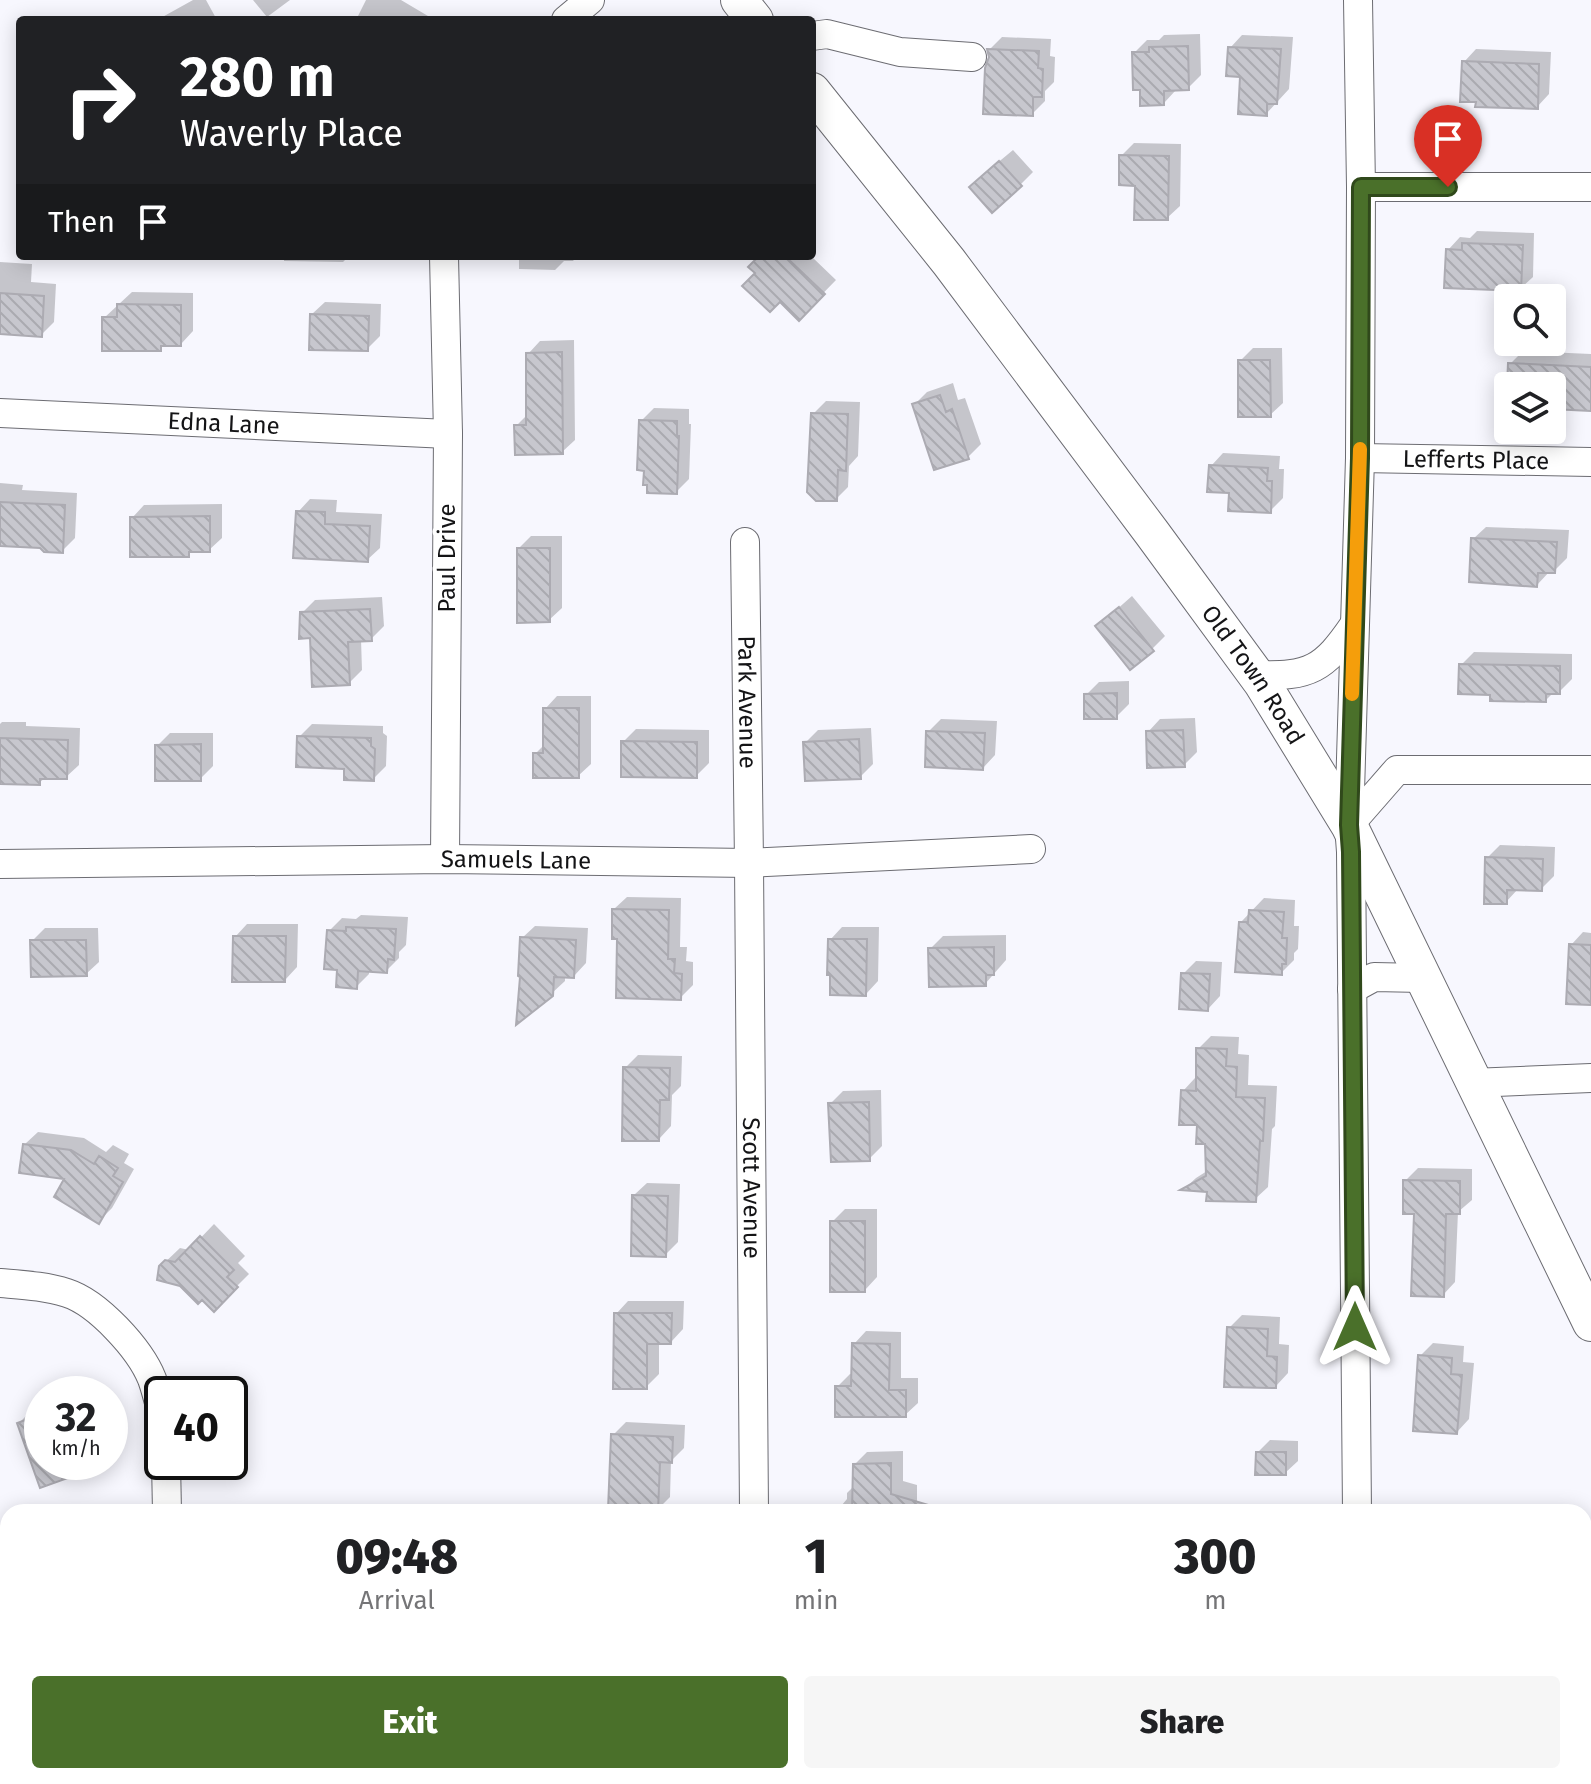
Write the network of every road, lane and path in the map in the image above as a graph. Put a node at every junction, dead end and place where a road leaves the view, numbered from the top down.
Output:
1 (590, 0) edge
2 (739, 0) edge
3 (1358, 0) edge
4 (571, 16) edge
5 (752, 16) edge
6 (816, 35) edge
7 (972, 57) dead end
8 (816, 96) edge
9 (1361, 187) junction
10 (1591, 187) edge
11 (444, 260) edge
12 (0, 413) edge
13 (448, 434) junction
14 (1360, 458) junction
15 (1591, 462) edge
16 (745, 542) dead end
17 (1354, 625) junction
18 (1256, 675) junction
19 (1591, 770) edge
20 (1349, 825) junction
21 (1031, 849) dead end
22 (445, 859) junction
23 (749, 863) junction
24 (0, 864) edge
25 (1422, 978) junction
26 (1352, 989) junction
27 (1591, 1078) edge
28 (1472, 1083) junction
29 (0, 1283) edge
30 (1591, 1323) edge
31 (150, 1376) edge
32 (166, 1480) edge
33 (167, 1504) edge
34 (754, 1504) edge
35 (1357, 1504) edge

1 - 4 street
2 - 5 main road
3 - 9 street
6 - 7 street
8 - 18 main road, Old Town Road
9 - 10 street
9 - 14 street
11 - 13 street, Paul Drive
12 - 13 street, Edna Lane
13 - 22 street, Paul Drive
14 - 15 street, Lefferts Place
14 - 17 street
16 - 23 street, Park Avenue
17 - 18 street
17 - 20 street
18 - 20 main road, Old Town Road
19 - 20 street
20 - 25 main road, Old Town Road
20 - 26 street
21 - 23 street, Samuels Lane
22 - 23 street, Samuels Lane
22 - 24 street, Samuels Lane
23 - 34 street, Scott Avenue
25 - 26 street
25 - 28 main road, Old Town Road
26 - 35 street
27 - 28 street
28 - 30 main road, Old Town Road
29 - 31 street
32 - 33 street

